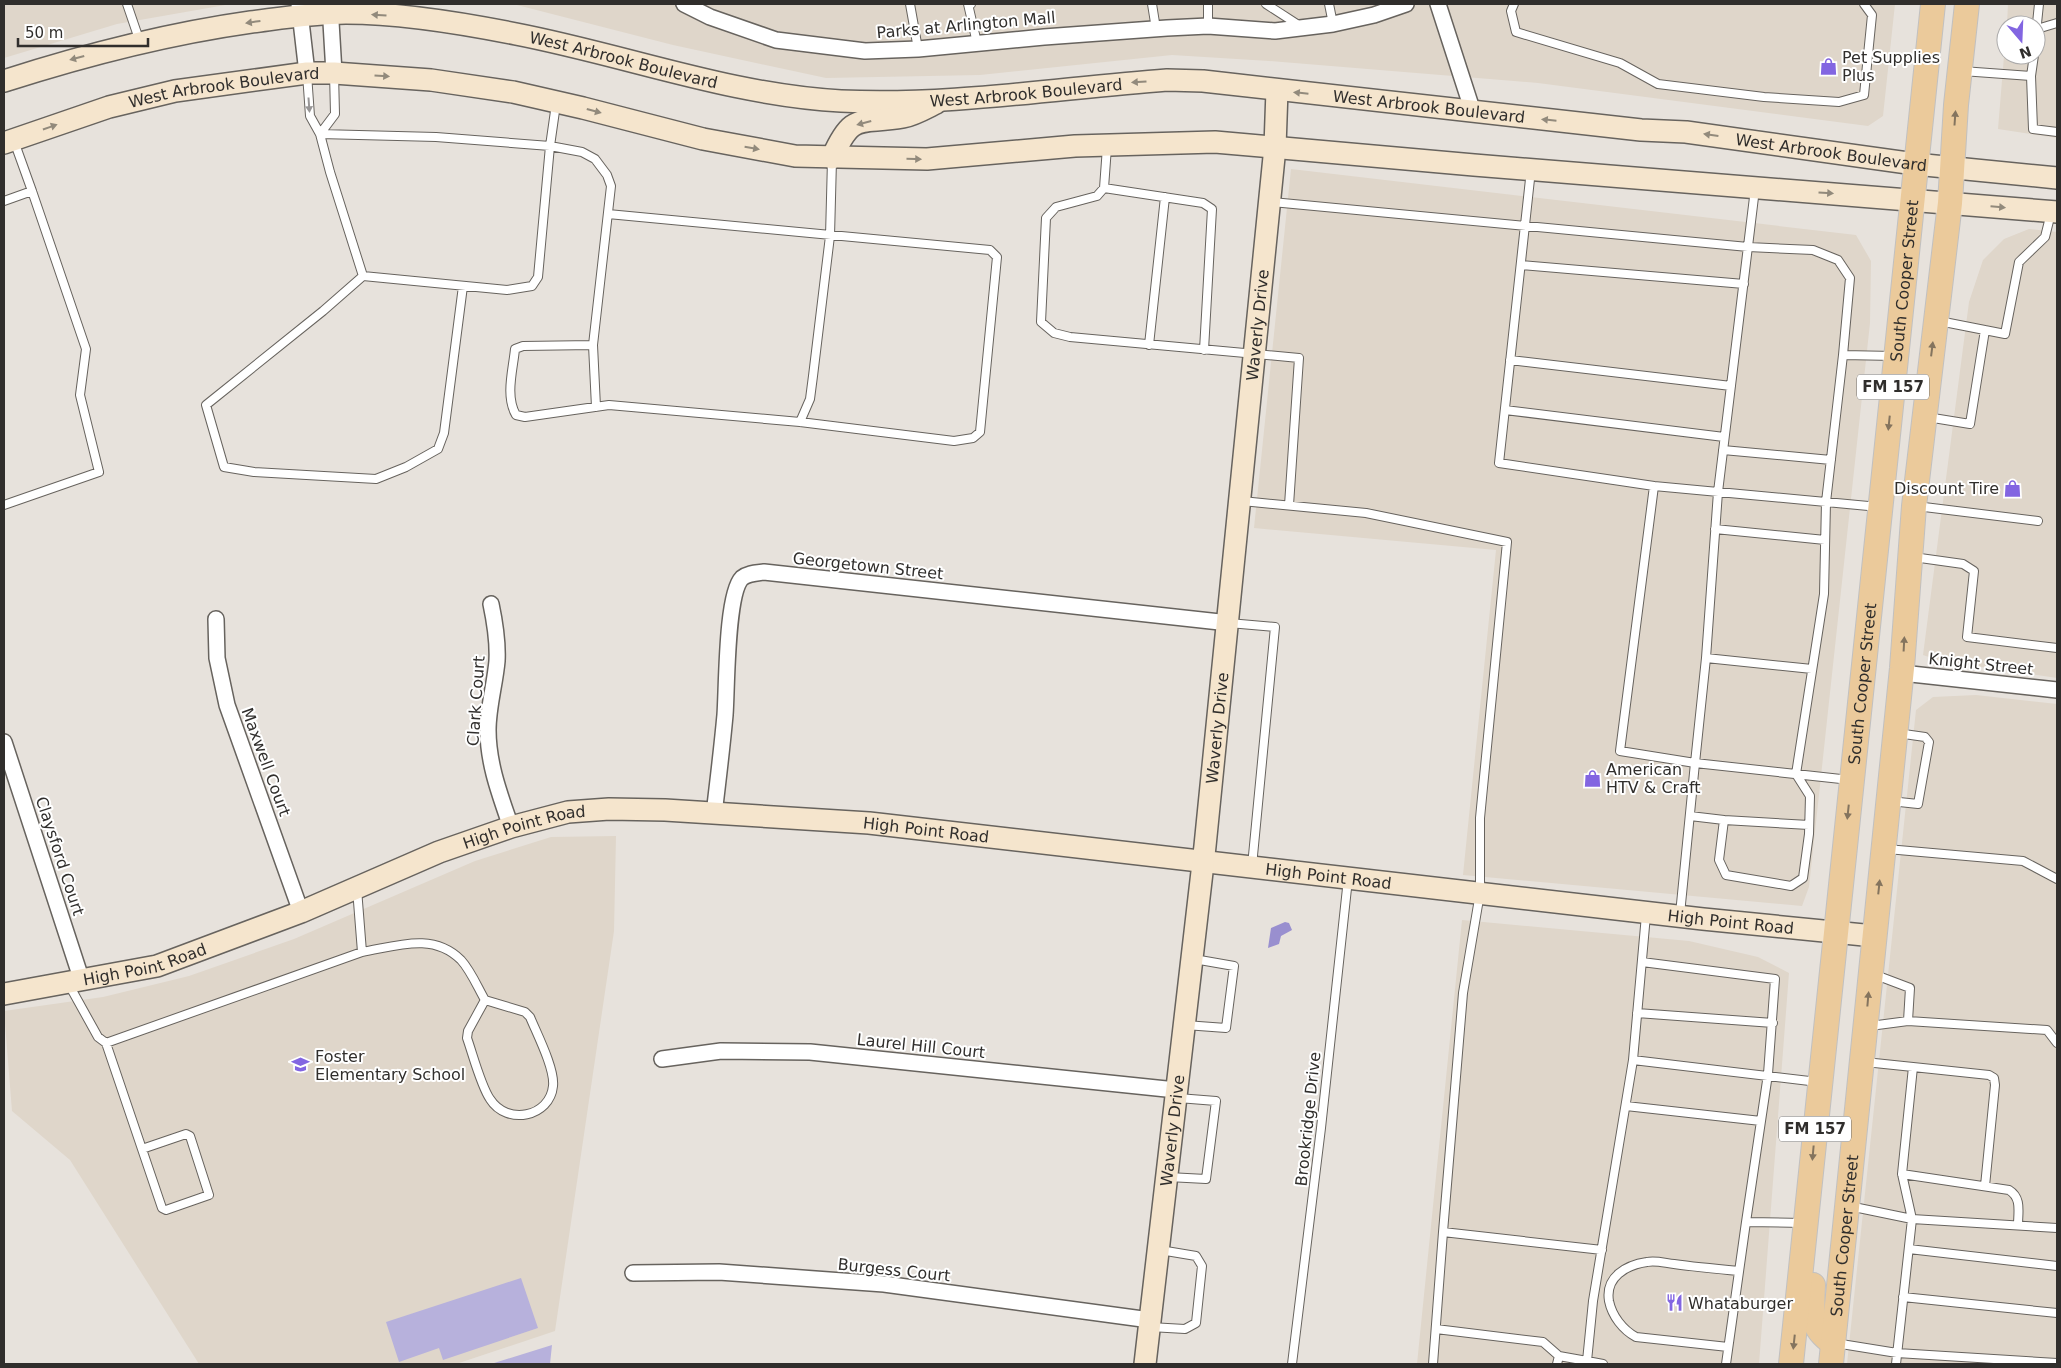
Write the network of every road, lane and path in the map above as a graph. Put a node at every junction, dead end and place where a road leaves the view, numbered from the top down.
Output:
1 (127, 4) edge
2 (684, 4) edge
3 (910, 4) edge
4 (971, 4) edge
5 (1152, 4) edge
6 (1208, 4) edge
7 (1266, 4) edge
8 (1329, 4) edge
9 (1406, 4) edge
10 (1438, 4) edge
11 (1514, 4) edge
12 (1864, 4) edge
13 (1933, 4) edge
14 (1967, 4) edge
15 (331, 9) edge
16 (300, 10) edge
17 (1333, 24) junction
18 (1208, 26) junction
19 (1156, 28) junction
20 (1302, 28) junction
21 (140, 42) junction
22 (977, 43) junction
23 (918, 49) junction
24 (2033, 65) edge
25 (1960, 71) junction
26 (307, 73) junction
27 (334, 73) junction
28 (2031, 76) junction
29 (4, 81) edge
30 (1277, 90) junction
31 (943, 100) junction
32 (556, 102) junction
33 (1473, 112) junction
34 (2057, 132) edge
35 (320, 134) junction
36 (9, 141) edge
37 (1108, 145) junction
38 (550, 146) junction
39 (1275, 147) junction
40 (832, 158) junction
41 (1915, 164) junction
42 (1952, 167) junction
43 (1531, 170) junction
44 (2057, 178) edge
45 (1104, 188) junction
46 (1755, 188) junction
47 (32, 191) junction
48 (1165, 197) junction
49 (4, 201) edge
50 (1912, 201) junction
51 (1270, 202) junction
52 (1950, 202) junction
53 (2054, 212) edge
54 (608, 214) junction
55 (1525, 224) junction
56 (830, 236) junction
57 (1748, 247) junction
58 (1521, 265) junction
59 (363, 276) junction
60 (1744, 284) junction
61 (463, 286) junction
62 (1935, 320) junction
63 (1985, 330) junction
64 (592, 345) junction
65 (1150, 345) junction
66 (1204, 350) junction
67 (1255, 355) junction
68 (1843, 355) junction
69 (1896, 356) junction
70 (1510, 360) junction
71 (1731, 386) junction
72 (596, 407) junction
73 (1505, 410) junction
74 (1924, 416) junction
75 (800, 422) junction
76 (1724, 437) junction
77 (1723, 450) junction
78 (1831, 460) junction
79 (1654, 486) junction
80 (1718, 492) junction
81 (1241, 500) junction
82 (1826, 502) junction
83 (4, 505) edge
84 (1289, 505) junction
85 (1914, 506) junction
86 (1881, 507) junction
87 (2038, 521) dead end
88 (1715, 529) junction
89 (1825, 540) junction
90 (1909, 557) junction
91 (491, 604) dead end
92 (216, 619) dead end
93 (1229, 623) junction
94 (2057, 648) edge
95 (1706, 658) junction
96 (1812, 669) junction
97 (1902, 673) junction
98 (2057, 690) edge
99 (1895, 733) junction
100 (4, 742) edge
101 (1695, 762) junction
102 (1796, 774) junction
103 (1851, 780) junction
104 (1888, 801) junction
105 (714, 814) junction
106 (1690, 816) junction
107 (1724, 820) junction
108 (1809, 825) junction
109 (510, 827) junction
110 (1883, 848) junction
111 (1203, 861) junction
112 (1252, 866) junction
113 (1348, 877) junction
114 (2057, 879) edge
115 (357, 887) junction
116 (1480, 893) junction
117 (301, 912) junction
118 (1647, 912) junction
119 (1680, 916) junction
120 (1835, 931) junction
121 (1874, 936) junction
122 (362, 952) junction
123 (1192, 959) junction
124 (1642, 962) junction
125 (1870, 973) junction
126 (75, 982) junction
127 (4, 994) edge
128 (485, 1000) junction
129 (1637, 1013) junction
130 (1908, 1020) junction
131 (1772, 1023) junction
132 (1184, 1025) junction
133 (1865, 1027) junction
134 (106, 1043) junction
135 (2057, 1043) edge
136 (662, 1059) dead end
137 (1633, 1060) junction
138 (1861, 1061) junction
139 (1913, 1067) junction
140 (1768, 1074) junction
141 (1820, 1082) junction
142 (1176, 1094) junction
143 (1626, 1106) junction
144 (1761, 1121) junction
145 (142, 1149) junction
146 (1902, 1174) junction
147 (1166, 1176) junction
148 (1985, 1186) junction
149 (1846, 1206) junction
150 (1912, 1219) junction
151 (1746, 1222) junction
152 (1807, 1224) junction
153 (2018, 1225) junction
154 (2057, 1228) edge
155 (1442, 1232) junction
156 (1909, 1249) junction
157 (1158, 1250) junction
158 (1602, 1250) junction
159 (2057, 1266) edge
160 (1739, 1271) junction
161 (633, 1273) dead end
162 (1903, 1297) junction
163 (2057, 1313) edge
164 (1149, 1324) junction
165 (1436, 1330) junction
166 (1728, 1347) junction
167 (1897, 1353) junction
168 (1832, 1354) edge
169 (1558, 1360) edge
170 (1587, 1361) junction
171 (2057, 1363) edge
172 (1145, 1364) edge
173 (1292, 1364) edge
174 (1432, 1364) edge
175 (1603, 1364) edge
176 (1726, 1364) edge
177 (1791, 1364) edge
178 (1896, 1364) edge

1 - 21 lane
2 - 23 street, Parks at Arlington Mall
3 - 23 lane
4 - 22 lane
5 - 19 lane
6 - 18 lane
7 - 20 lane
8 - 17 lane
9 - 17 street, Parks at Arlington Mall
10 - 33 street
11 - 12 lane
13 - 41 main road, South Cooper Street / FM 157
14 - 25 main road, South Cooper Street / FM 157
15 - 16 street, West Arbrook Boulevard
15 - 27 street
31 -> 15 street, West Arbrook Boulevard
16 -> 21 street, West Arbrook Boulevard
16 - 26 street
17 - 20 street, Parks at Arlington Mall
18 - 19 street, Parks at Arlington Mall
18 - 20 street, Parks at Arlington Mall
19 - 22 street, Parks at Arlington Mall
21 -> 29 street, West Arbrook Boulevard
22 - 23 street, Parks at Arlington Mall
24 - 28 lane
25 - 28 lane
42 -> 25 main road, South Cooper Street / FM 157
26 - 27 street, West Arbrook Boulevard
26 -> 35 lane
36 -> 26 street, West Arbrook Boulevard
27 -> 32 street, West Arbrook Boulevard
27 - 35 lane
28 - 34 lane
30 -> 31 street, West Arbrook Boulevard
33 -> 30 street, West Arbrook Boulevard
30 - 39 street, Waverly Drive
31 -> 40 street
32 - 38 lane
32 -> 40 street, West Arbrook Boulevard
41 -> 33 street, West Arbrook Boulevard
35 - 38 lane
35 - 59 lane
36 - 47 lane
37 - 39 street, West Arbrook Boulevard
40 -> 37 street, West Arbrook Boulevard
37 - 45 lane
38 - 54 lane
38 - 61 lane
39 - 43 street, West Arbrook Boulevard
39 - 51 street, Waverly Drive
40 - 56 lane
41 - 42 street, West Arbrook Boulevard
41 - 50 main road, South Cooper Street / FM 157
42 - 44 street, West Arbrook Boulevard
42 - 52 main road, South Cooper Street / FM 157
43 - 46 street, West Arbrook Boulevard
43 - 55 lane
45 - 48 lane
45 - 65 lane
46 -> 50 street, West Arbrook Boulevard
46 - 57 lane
47 - 49 lane
47 - 83 lane
48 - 65 lane
48 - 66 lane
50 - 52 street, West Arbrook Boulevard
50 - 69 main road, South Cooper Street / FM 157
51 - 55 lane
51 - 67 street, Waverly Drive
52 -> 53 street, West Arbrook Boulevard
52 - 62 main road, South Cooper Street / FM 157
53 - 63 lane
54 - 56 lane
54 - 64 lane
55 - 57 lane
55 - 58 lane
56 - 75 lane
56 - 75 lane
57 - 60 lane
57 - 68 lane
58 - 60 lane
58 - 70 lane
59 - 61 lane
59 - 61 lane
60 - 71 lane
62 - 63 lane
74 -> 62 main road, South Cooper Street / FM 157
63 - 74 lane
64 - 72 lane
64 - 72 lane
65 - 66 lane
66 - 67 lane
67 - 81 street, Waverly Drive
67 - 84 lane
68 - 69 lane
68 - 78 lane
69 -> 86 main road, South Cooper Street / FM 157
70 - 71 lane
70 - 73 lane
71 - 76 lane
72 - 75 lane
73 - 76 lane
73 - 79 lane
74 - 85 main road, South Cooper Street / FM 157
76 - 77 lane
77 - 78 lane
77 - 80 lane
78 - 82 lane
79 - 80 lane
79 - 101 lane
80 - 82 lane
80 - 88 lane
81 - 84 lane
81 - 93 street, Waverly Drive
82 - 86 lane
82 - 89 lane
84 - 116 lane
85 - 87 lane
85 - 90 main road, South Cooper Street / FM 157
86 - 103 main road, South Cooper Street / FM 157
88 - 89 lane
88 - 95 lane
89 - 96 lane
90 - 94 lane
97 -> 90 main road, South Cooper Street / FM 157
91 - 109 street, Clark Court
92 - 117 street, Maxwell Court
93 - 105 street, Georgetown Street
93 - 111 street, Waverly Drive
93 - 112 lane
95 - 96 lane
95 - 101 lane
96 - 102 lane
97 - 98 street, Knight Street
97 - 99 main road, South Cooper Street / FM 157
99 - 104 main road, South Cooper Street / FM 157
99 - 104 lane
100 - 126 street, Claysford Court
101 - 102 lane
101 - 106 lane
102 - 103 lane
102 - 108 lane
103 -> 120 main road, South Cooper Street / FM 157
104 - 110 main road, South Cooper Street / FM 157
105 - 109 street, High Point Road
105 - 111 street, High Point Road
106 - 107 lane
106 - 119 lane
107 - 108 lane
107 - 108 lane
109 - 115 street, High Point Road
110 - 114 lane
121 -> 110 main road, South Cooper Street / FM 157
111 - 112 street, High Point Road
111 - 123 street, Waverly Drive
112 - 113 street, High Point Road
113 - 116 street, High Point Road
113 - 173 lane, Brookridge Drive
115 - 117 street, High Point Road
115 - 122 lane
116 - 118 street, High Point Road
116 - 155 lane
117 - 126 street, High Point Road
118 - 119 street, High Point Road
118 - 124 lane
119 - 120 street, High Point Road
120 - 121 street, High Point Road
120 - 141 main road, South Cooper Street / FM 157
121 - 125 main road, South Cooper Street / FM 157
122 - 128 lane
122 - 134 lane
123 - 132 street, Waverly Drive
123 - 132 lane
124 - 129 lane
124 - 131 lane
125 - 130 lane
133 -> 125 main road, South Cooper Street / FM 157
126 - 127 street, High Point Road
126 - 134 lane
128 - 128 lane
129 - 131 lane
129 - 137 lane
130 - 133 lane
130 - 135 lane
131 - 140 lane
132 - 142 street, Waverly Drive
133 - 138 main road, South Cooper Street / FM 157
134 - 145 lane
136 - 142 street, Laurel Hill Court
137 - 140 lane
137 - 143 lane
138 - 139 lane
138 - 149 main road, South Cooper Street / FM 157
139 - 146 lane
139 - 148 lane
140 - 141 lane
140 - 144 lane
141 -> 152 main road, South Cooper Street / FM 157
142 - 147 street, Waverly Drive
142 - 147 lane
143 - 144 lane
143 - 158 lane
144 - 151 lane
145 - 145 lane
146 - 148 lane
146 - 150 lane
147 - 157 street, Waverly Drive
148 - 153 lane
149 - 150 lane
149 - 168 main road, South Cooper Street / FM 157
150 - 153 lane
150 - 156 lane
151 - 152 lane
151 - 160 lane
152 - 168 main road
152 -> 177 main road, South Cooper Street / FM 157
153 - 154 lane
155 - 158 lane
155 - 165 lane
156 - 159 lane
156 - 162 lane
157 - 164 street, Waverly Drive
157 - 164 lane
158 - 170 lane
160 - 166 lane
160 - 166 lane
161 - 164 street, Burgess Court
162 - 163 lane
162 - 167 lane
164 - 172 street, Waverly Drive
165 - 169 lane
165 - 174 lane
166 - 176 lane
167 - 168 lane
167 - 171 lane
167 - 178 lane
169 - 170 lane
170 - 175 lane

